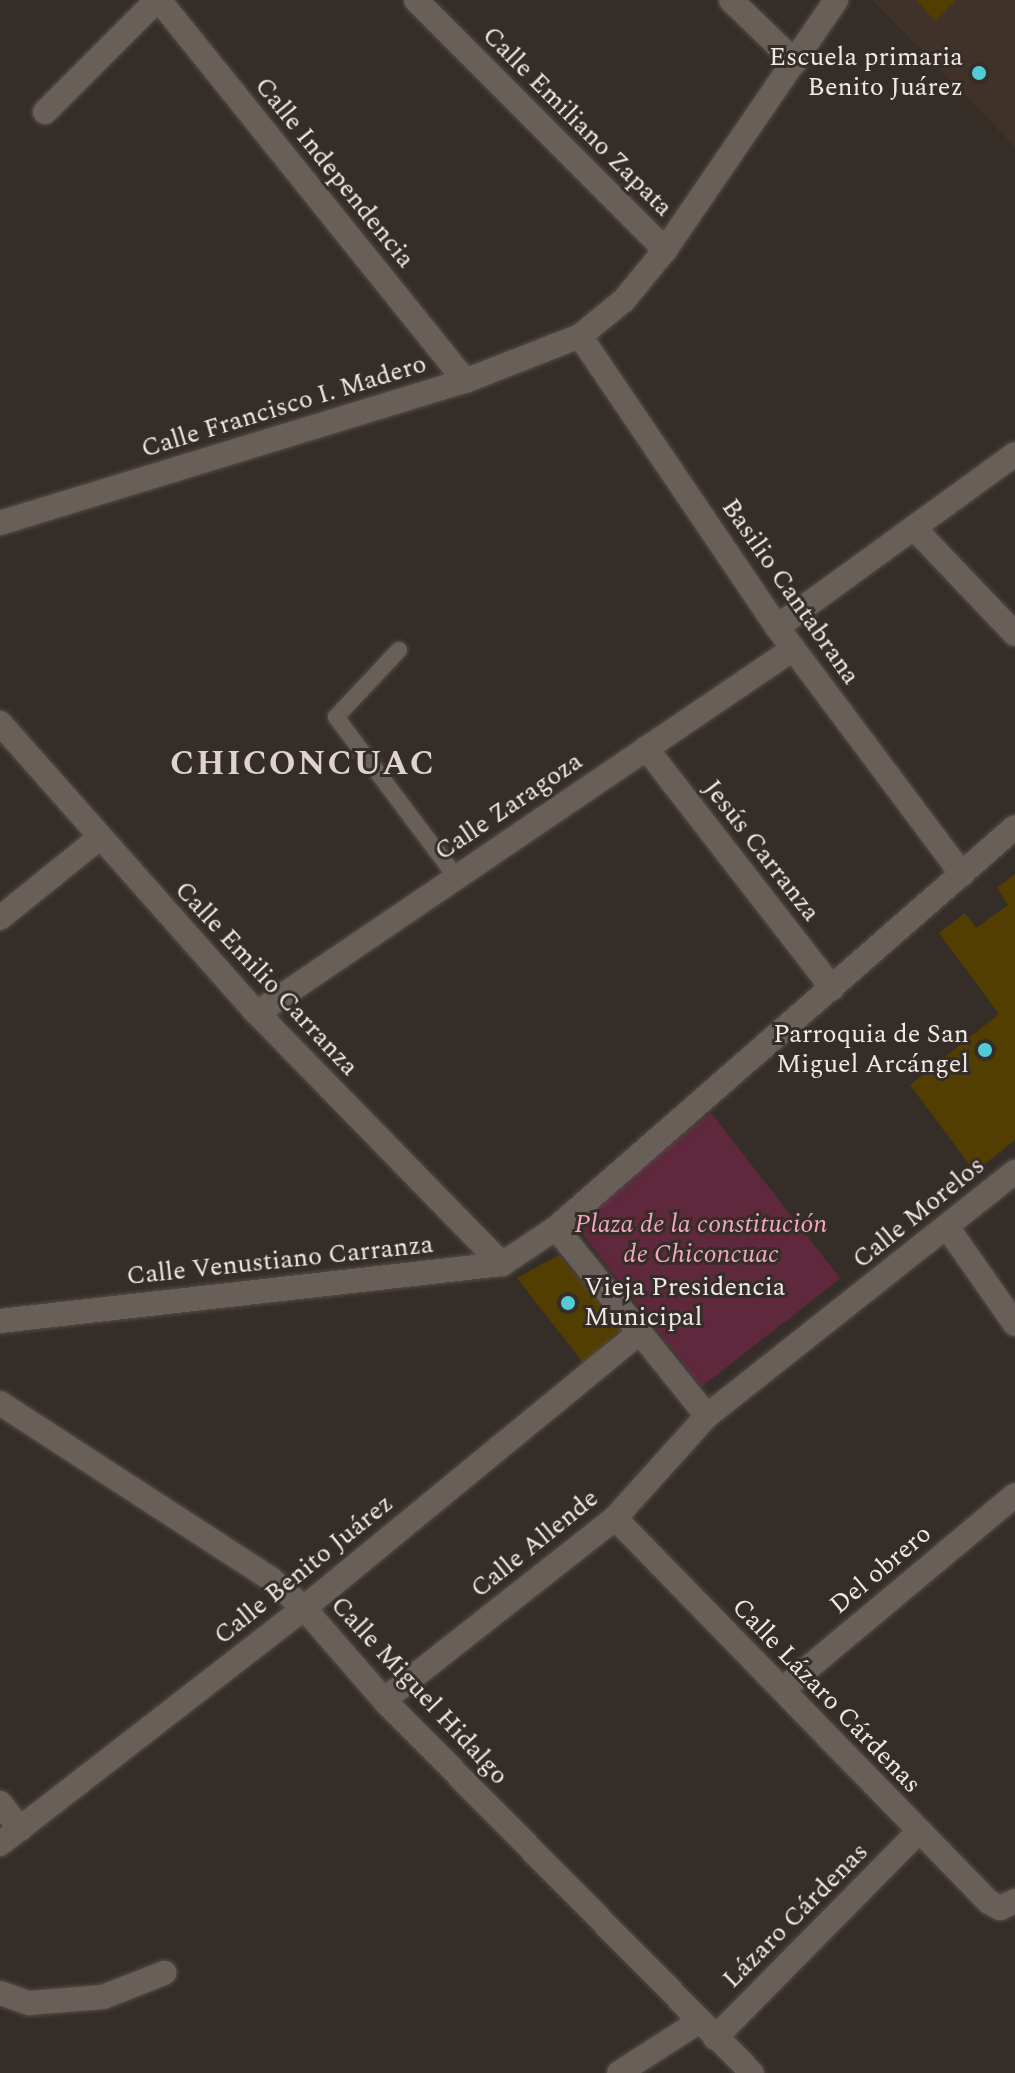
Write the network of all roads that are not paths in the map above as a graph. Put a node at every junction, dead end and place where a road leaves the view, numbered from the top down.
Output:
1 (158, 0) edge
2 (416, 0) edge
3 (731, 0) edge
4 (836, 0) edge
5 (795, 62) junction
6 (45, 112) dead end
7 (665, 250) junction
8 (580, 336) junction
9 (465, 381) junction
10 (1015, 454) edge
11 (0, 523) edge
12 (914, 528) junction
13 (777, 627) junction
14 (1015, 634) edge
15 (793, 649) junction
16 (399, 650) dead end
17 (0, 723) edge
18 (646, 748) junction
19 (1015, 827) edge
20 (98, 839) junction
21 (962, 874) junction
22 (456, 877) junction
23 (0, 918) edge
24 (832, 988) junction
25 (257, 1013) junction
26 (1015, 1172) edge
27 (947, 1227) junction
28 (556, 1228) junction
29 (502, 1264) junction
30 (0, 1321) edge
31 (1015, 1324) edge
32 (638, 1334) junction
33 (0, 1403) edge
34 (707, 1416) junction
35 (1015, 1495) edge
36 (615, 1518) junction
37 (304, 1608) junction
38 (783, 1689) junction
39 (384, 1700) junction
40 (0, 1803) edge
41 (20, 1829) junction
42 (917, 1833) junction
43 (0, 1844) edge
44 (1007, 1905) edge
45 (164, 1973) dead end
46 (0, 1993) edge
47 (706, 2030) junction
48 (619, 2073) edge
49 (752, 2073) edge

1 - 6 street
1 - 9 street, Calle Independencia
2 - 7 street, Calle Emiliano Zapata
3 - 5 street
4 - 5 street, Calle Francisco I. Madero
5 - 7 street, Calle Francisco I. Madero
7 - 8 street, Calle Francisco I. Madero
8 - 9 street, Calle Francisco I. Madero
8 - 13 street, Basilio Cantabrana
9 - 11 street, Calle Francisco I. Madero
10 - 12 street
12 - 13 street
12 - 14 street
13 - 15 street, Basilio Cantabrana
15 - 18 street, Calle Zaragoza
15 - 21 street, Basilio Cantabrana
16 - 22 lane
17 - 20 street, Calle Emilio Carranza
18 - 22 street, Calle Zaragoza
18 - 24 street, Jesús Carranza
19 - 21 street, Calle Venustiano Carranza
20 - 23 street
20 - 25 street, Calle Emilio Carranza
21 - 24 street, Calle Venustiano Carranza
22 - 25 street, Calle Zaragoza
24 - 28 street, Calle Venustiano Carranza
25 - 29 street, Calle Emilio Carranza
26 - 27 street, Calle Morelos
27 - 31 street
27 - 34 street, Calle Morelos
28 - 29 street, Calle Venustiano Carranza
28 - 32 street
29 - 30 street, Calle Venustiano Carranza
32 - 34 street
32 - 37 street, Calle Benito Juárez
33 - 37 street, Calle Miguel Hidalgo
34 - 36 street, Calle Allende
35 - 38 street, Del obrero
36 - 38 street, Calle Lázaro Cárdenas
36 - 39 street, Calle Allende
37 - 39 street, Calle Miguel Hidalgo
37 - 41 street, Calle Benito Juárez
38 - 42 street, Calle Lázaro Cárdenas
39 - 47 street, Calle Miguel Hidalgo
40 - 41 street
41 - 43 street, Calle Benito Juárez
42 - 44 street, Calle Lázaro Cárdenas
42 - 47 street, Lázaro Cárdenas
45 - 46 street
47 - 48 street, Lázaro Cárdenas
47 - 49 street, Calle Miguel Hidalgo

